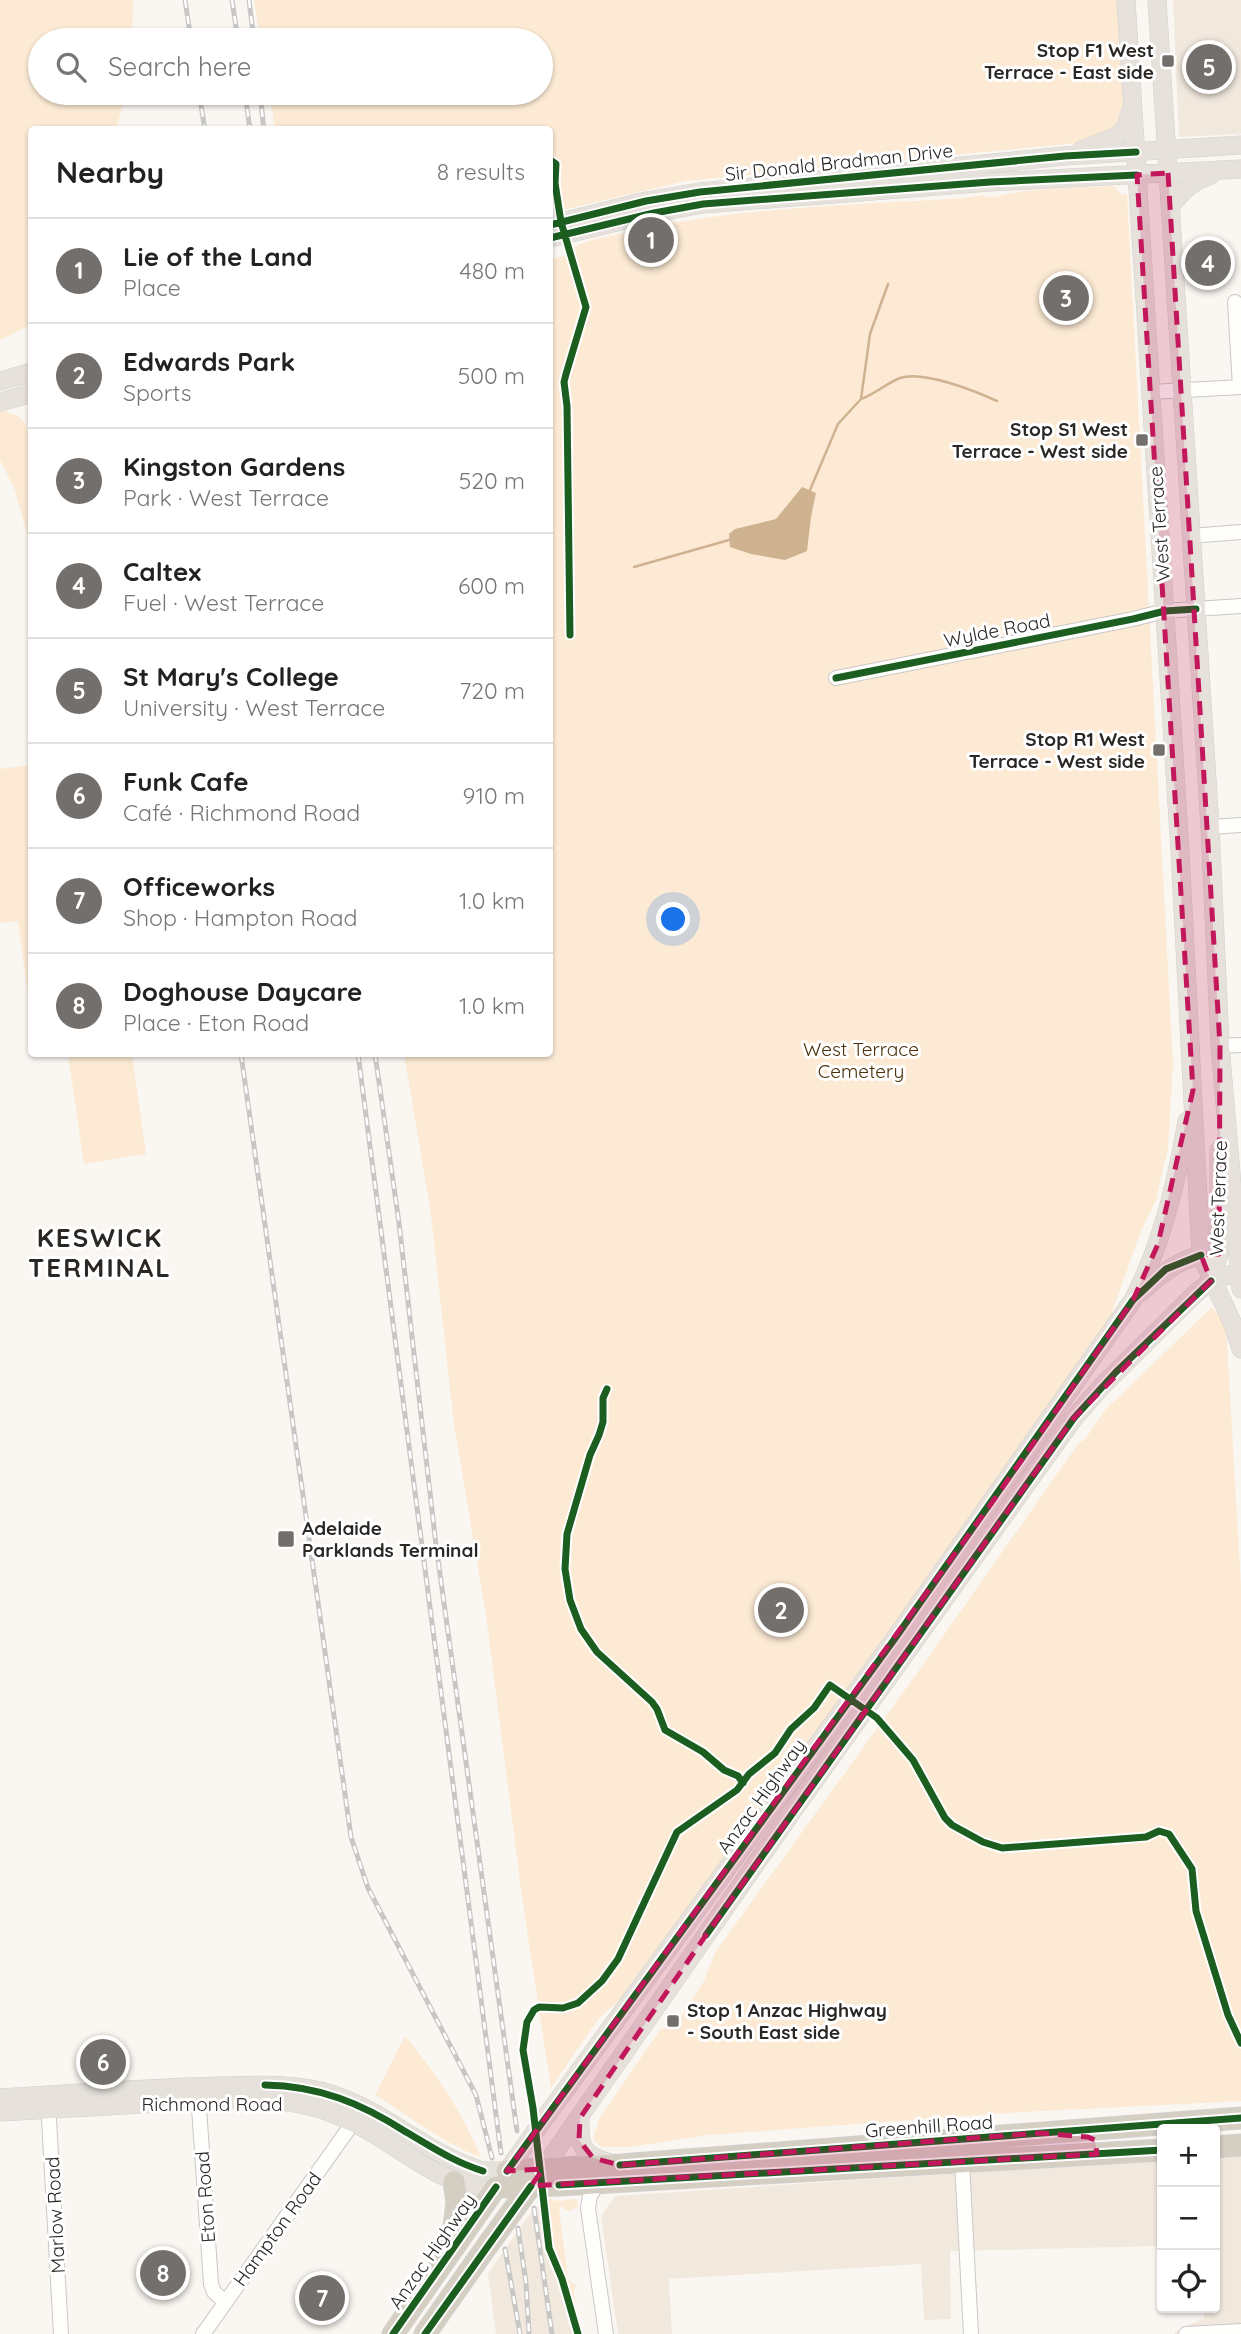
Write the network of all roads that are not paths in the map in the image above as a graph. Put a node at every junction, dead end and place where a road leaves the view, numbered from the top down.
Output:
1 (1126, 0) edge
2 (1157, 0) edge
3 (1132, 102) junction
4 (1241, 145) edge
5 (1167, 150) junction
6 (1136, 152) junction
7 (1065, 156) junction
8 (1234, 170) edge
9 (1168, 173) junction
10 (1137, 175) junction
11 (1171, 206) junction
12 (553, 224) edge
13 (553, 238) edge
14 (1235, 302) dead end
15 (28, 373) edge
16 (0, 381) edge
17 (1240, 387) edge
18 (1181, 390) junction
19 (1151, 392) junction
20 (28, 394) edge
21 (0, 402) edge
22 (1241, 533) edge
23 (1190, 536) junction
24 (1241, 606) edge
25 (1196, 609) junction
26 (1165, 611) junction
27 (836, 678) dead end
28 (1241, 825) edge
29 (1210, 827) junction
30 (1178, 828) junction
31 (1241, 1045) edge
32 (1220, 1046) junction
33 (1193, 1090) junction
34 (1210, 1255) junction
35 (1240, 1267) edge
36 (1211, 1282) junction
37 (1133, 1300) junction
38 (1241, 1349) edge
39 (747, 1842) junction
40 (763, 1853) junction
41 (198, 2094) junction
42 (0, 2098) edge
43 (48, 2103) junction
44 (0, 2112) edge
45 (1241, 2112) edge
46 (356, 2115) junction
47 (580, 2118) junction
48 (1241, 2118) edge
49 (1216, 2120) junction
50 (1040, 2133) junction
51 (1241, 2145) edge
52 (1220, 2147) edge
53 (842, 2148) junction
54 (1157, 2150) edge
55 (1097, 2154) junction
56 (962, 2162) junction
57 (620, 2165) junction
58 (895, 2166) junction
59 (549, 2174) junction
60 (454, 2182) junction
61 (489, 2184) junction
62 (597, 2184) junction
63 (450, 2253) junction
64 (225, 2302) junction
65 (1241, 2331) edge
66 (61, 2334) edge
67 (203, 2334) edge
68 (393, 2334) edge
69 (425, 2334) edge
70 (606, 2334) edge
71 (971, 2334) edge
72 (1186, 2334) edge

1 - 3 main road, West Terrace
2 - 5 main road, West Terrace
3 - 6 main road, West Terrace
3 - 7 main road
4 - 5 main road, Sir Donald Bradman Drive
5 - 6 main road, Sir Donald Bradman Drive
5 - 9 main road, West Terrace
6 - 7 main road, Sir Donald Bradman Drive
6 - 10 main road, West Terrace
7 - 12 main road, Sir Donald Bradman Drive
8 - 9 main road, Sir Donald Bradman Drive
8 - 11 main road
9 - 10 main road, Sir Donald Bradman Drive
9 - 11 main road, West Terrace
10 - 13 main road, Sir Donald Bradman Drive
10 - 19 main road, West Terrace
11 - 18 main road, West Terrace
14 - 17 street
15 - 16 main road
17 - 18 street
18 - 19 street
18 - 23 main road, West Terrace
19 - 26 main road, West Terrace
20 - 21 main road
22 - 23 street
23 - 25 main road, West Terrace
24 - 25 street, Wylde Road
25 - 26 street, Wylde Road
25 - 29 main road, West Terrace
26 - 27 street, Wylde Road
26 - 30 main road, West Terrace
28 - 29 street
29 - 30 main road
29 - 32 main road, West Terrace
30 - 33 main road, West Terrace
31 - 32 street
32 - 34 main road, West Terrace
32 - 35 main road, West Terrace
33 - 34 main road, West Terrace
33 - 37 main road, West Terrace
34 - 35 main road
34 - 36 main road, West Terrace
34 - 37 main road
35 - 36 main road, Anzac Highway
36 - 38 main road, West Terrace
36 - 40 main road, Anzac Highway
37 - 39 main road, Anzac Highway
39 - 40 main road
39 - 61 main road, Anzac Highway, bridge
40 - 47 main road, Anzac Highway
41 - 43 main road, Richmond Road
41 - 46 main road, Richmond Road
41 - 64 street, Eton Road
42 - 43 main road, Richmond Road
43 - 44 main road, Richmond Road
43 - 66 street, Marlow Road
45 - 49 highway
46 - 60 main road, Richmond Road
46 - 61 main road, Richmond Road
46 - 64 street, Hampton Road
47 - 57 main road
47 - 59 main road, Anzac Highway
48 - 49 highway, Greenhill Road
49 - 50 highway, Greenhill Road
50 - 53 highway, Greenhill Road
50 - 55 highway
51 - 52 highway
53 - 57 highway, Greenhill Road
53 - 58 highway
54 - 55 highway, Greenhill Road
55 - 56 highway, Greenhill Road
56 - 58 highway, Greenhill Road
56 - 71 street
57 - 59 highway, Greenhill Road
58 - 62 highway, Greenhill Road
59 - 61 highway, Richmond Road, bridge
59 - 62 highway, Greenhill Road
59 - 69 highway, Anzac Highway, bridge
60 - 61 main road, Richmond Road
60 - 63 highway
61 - 63 highway, Anzac Highway
62 - 70 street
63 - 68 highway, Anzac Highway
64 - 67 street, Hampton Road
65 - 72 street

